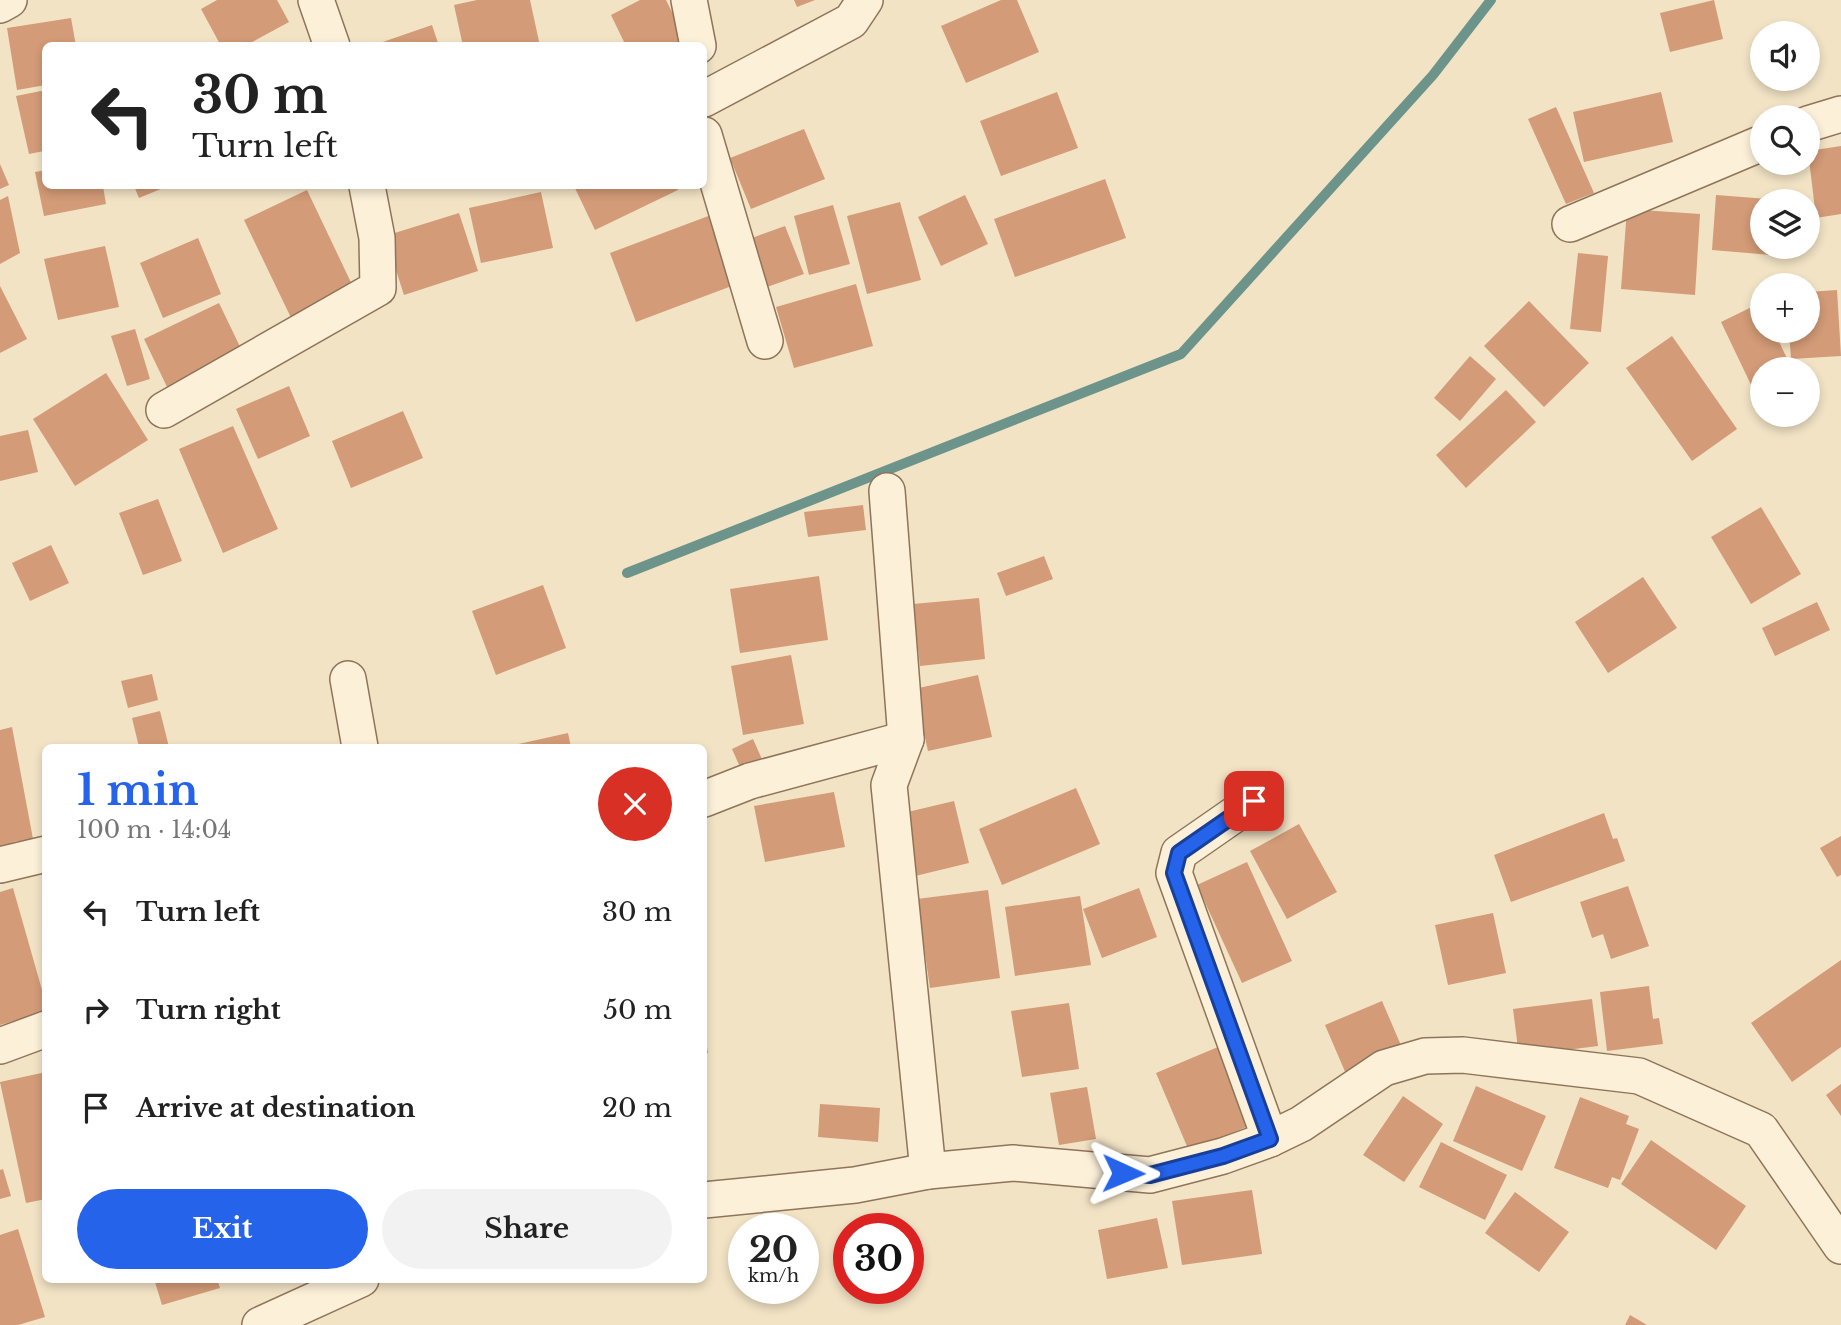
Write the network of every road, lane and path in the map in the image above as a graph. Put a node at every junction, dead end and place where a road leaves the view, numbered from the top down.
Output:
1 (9, 0) edge
2 (316, 0) edge
3 (689, 0) edge
4 (864, 0) edge
5 (0, 5) edge
6 (331, 42) edge
7 (697, 42) edge
8 (707, 88) edge
9 (1841, 114) edge
10 (1820, 120) edge
11 (707, 145) edge
12 (1750, 148) edge
13 (368, 189) edge
14 (1570, 224) dead end
15 (765, 341) dead end
16 (164, 410) dead end
17 (887, 491) dead end
18 (348, 679) dead end
19 (906, 739) junction
20 (359, 744) edge
21 (707, 798) edge
22 (1254, 801) dead end
23 (42, 855) edge
24 (0, 865) edge
25 (42, 1030) edge
26 (0, 1046) edge
27 (1270, 1139) junction
28 (928, 1171) junction
29 (707, 1200) edge
30 (1841, 1246) edge
31 (352, 1283) edge
32 (260, 1325) edge

1 - 5 street
2 - 6 street
3 - 7 street
4 - 8 street
9 - 10 street
11 - 15 street
12 - 14 street
13 - 16 street
17 - 19 street
18 - 20 street
19 - 21 street
19 - 28 street
22 - 27 street
23 - 24 street
25 - 26 street
27 - 28 street
27 - 30 street
28 - 29 street
31 - 32 street

